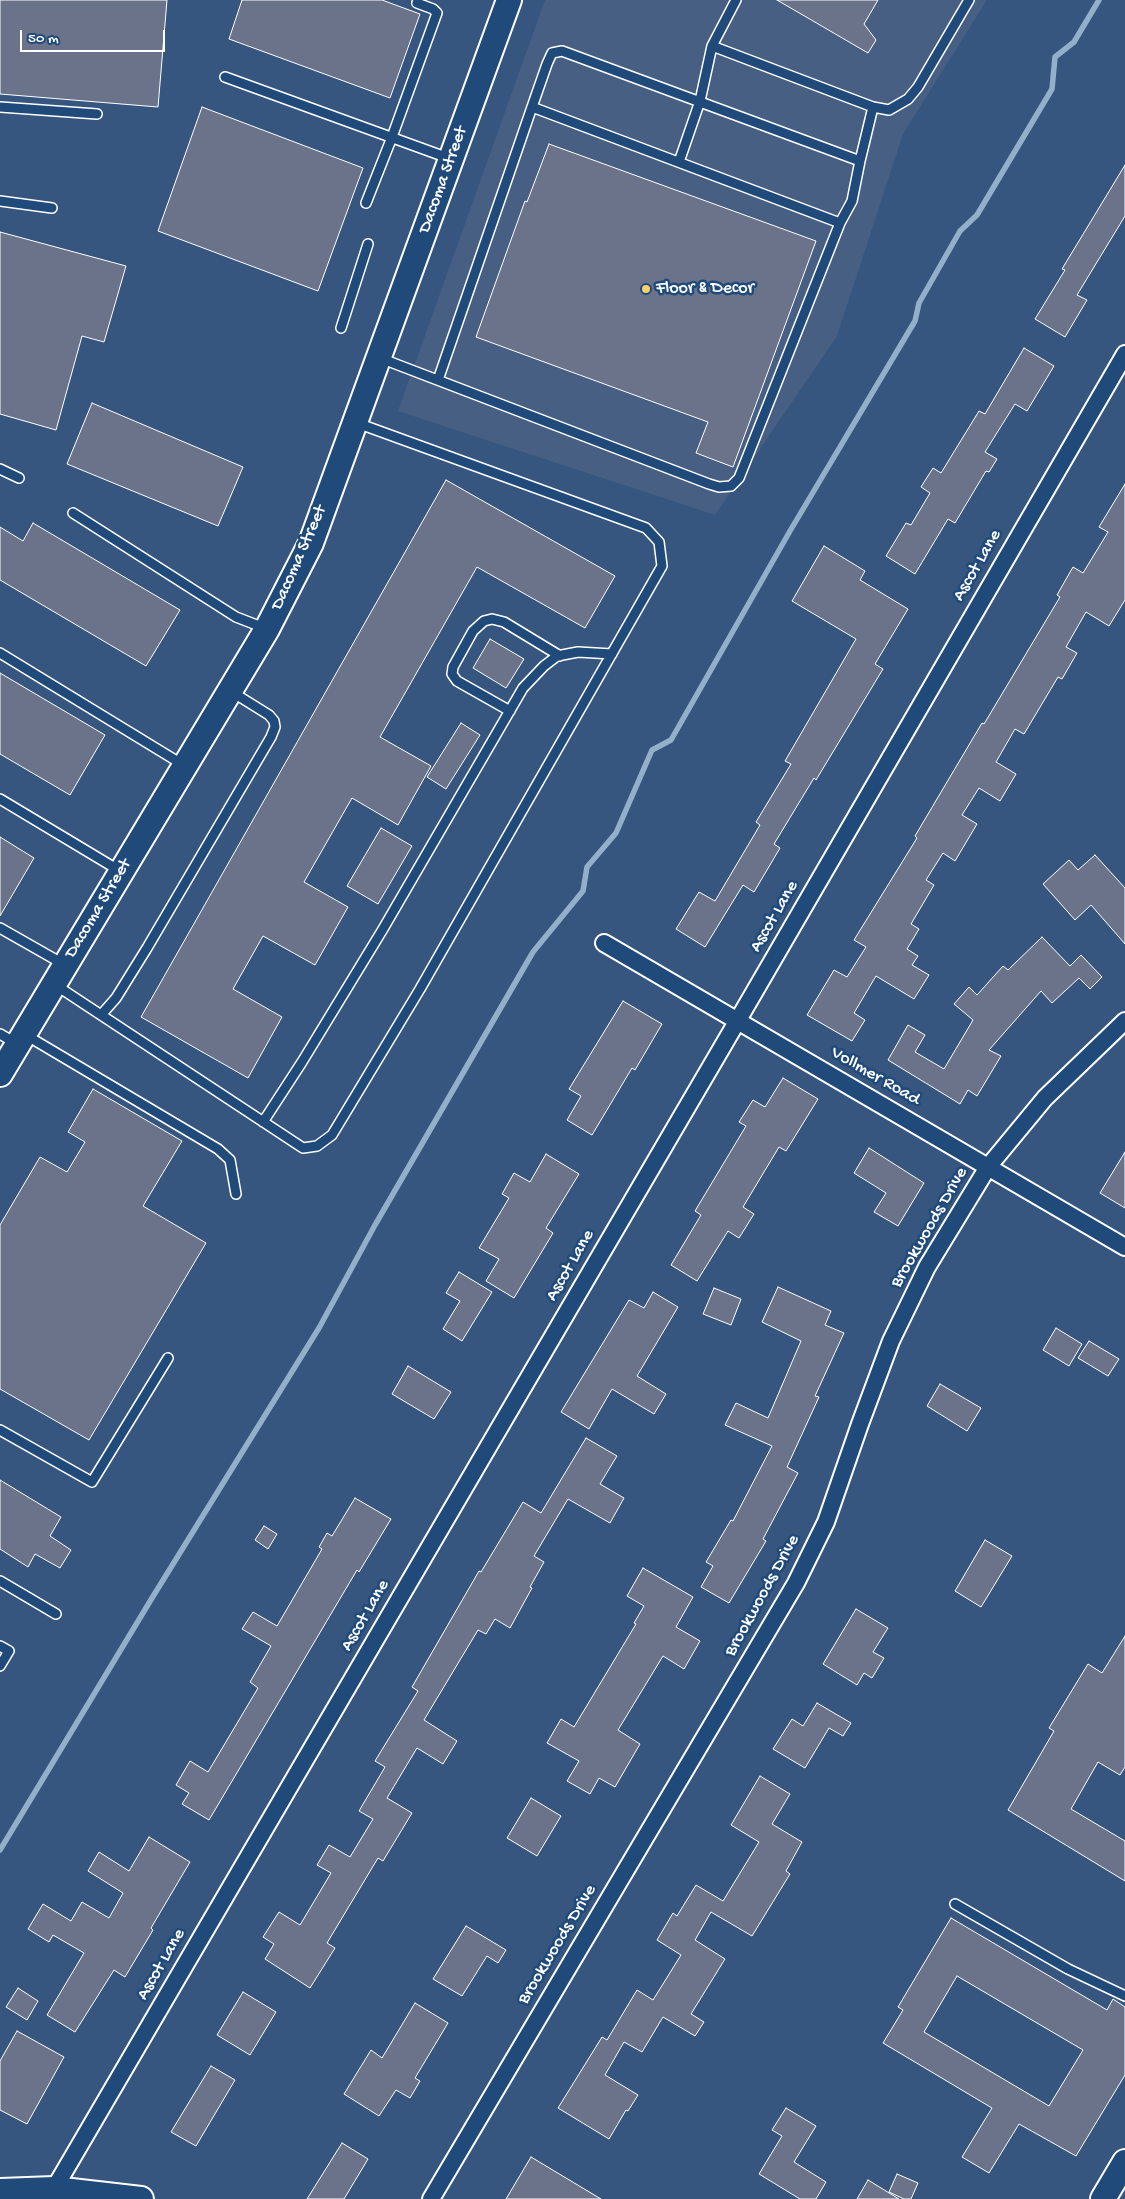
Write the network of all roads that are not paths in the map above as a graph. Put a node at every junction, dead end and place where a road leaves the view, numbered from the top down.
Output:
1 (510, 0) edge
2 (736, 0) edge
3 (968, 0) edge
4 (415, 1) edge
5 (712, 46) junction
6 (225, 77) dead end
7 (700, 101) junction
8 (0, 107) edge
9 (532, 107) junction
10 (873, 107) junction
11 (98, 114) dead end
12 (392, 137) junction
13 (452, 159) junction
14 (860, 161) junction
15 (679, 162) junction
16 (0, 201) edge
17 (366, 203) dead end
18 (52, 208) dead end
19 (840, 223) junction
20 (368, 244) dead end
21 (341, 328) dead end
22 (1125, 354) edge
23 (379, 358) junction
24 (438, 380) junction
25 (356, 422) junction
26 (0, 469) edge
27 (19, 478) dead end
28 (73, 513) dead end
29 (268, 629) junction
30 (0, 653) edge
31 (612, 654) junction
32 (560, 656) junction
33 (230, 691) junction
34 (510, 711) junction
35 (185, 766) junction
36 (0, 799) edge
37 (121, 872) junction
38 (0, 928) edge
39 (604, 943) dead end
40 (60, 975) junction
41 (101, 1015) junction
42 (738, 1020) junction
43 (1125, 1021) edge
44 (14, 1037) edge
45 (0, 1074) edge
46 (263, 1122) junction
47 (988, 1167) junction
48 (236, 1194) dead end
49 (1125, 1247) edge
50 (168, 1358) dead end
51 (0, 1430) edge
52 (0, 1582) edge
53 (56, 1614) dead end
54 (0, 1646) edge
55 (0, 1666) edge
56 (955, 1904) dead end
57 (1125, 1996) edge
58 (1125, 2162) edge
59 (0, 2190) edge
60 (53, 2194) edge
61 (141, 2199) edge
62 (431, 2199) edge
63 (1103, 2199) edge

1 - 13 main road, Dacoma Street
2 - 5 lane
3 - 10 lane
4 - 12 lane
5 - 7 lane
5 - 10 lane
6 - 12 lane
7 - 9 lane
7 - 14 lane
7 - 15 lane
8 - 11 lane
9 - 15 lane
9 - 24 lane
10 - 14 lane
12 - 13 lane
12 - 17 lane
13 - 23 main road, Dacoma Street
14 - 19 lane
15 - 19 lane
16 - 18 lane
19 - 24 lane
20 - 21 lane
22 - 42 street, Ascot Lane
23 - 24 lane
23 - 25 main road, Dacoma Street
25 - 29 main road, Dacoma Street
25 - 31 lane
26 - 27 lane
28 - 29 lane
29 - 33 main road, Dacoma Street
30 - 35 lane
31 - 32 lane
31 - 46 lane
32 - 34 lane
32 - 34 lane
33 - 35 main road, Dacoma Street
33 - 41 lane
34 - 46 lane
35 - 37 main road, Dacoma Street
36 - 37 lane
37 - 40 main road, Dacoma Street
38 - 40 lane
39 - 42 street, Vollmer Road
40 - 41 lane
40 - 44 main road, Dacoma Street
41 - 46 lane
42 - 47 street, Vollmer Road
42 - 60 street, Ascot Lane
43 - 47 street, Brookwoods Drive
44 - 45 main road, Dacoma Street
44 - 48 lane
47 - 49 street, Vollmer Road
47 - 62 street, Brookwoods Drive
50 - 51 lane
52 - 53 lane
54 - 55 lane
56 - 57 lane
58 - 63 main road
59 - 60 main road
60 - 61 main road

